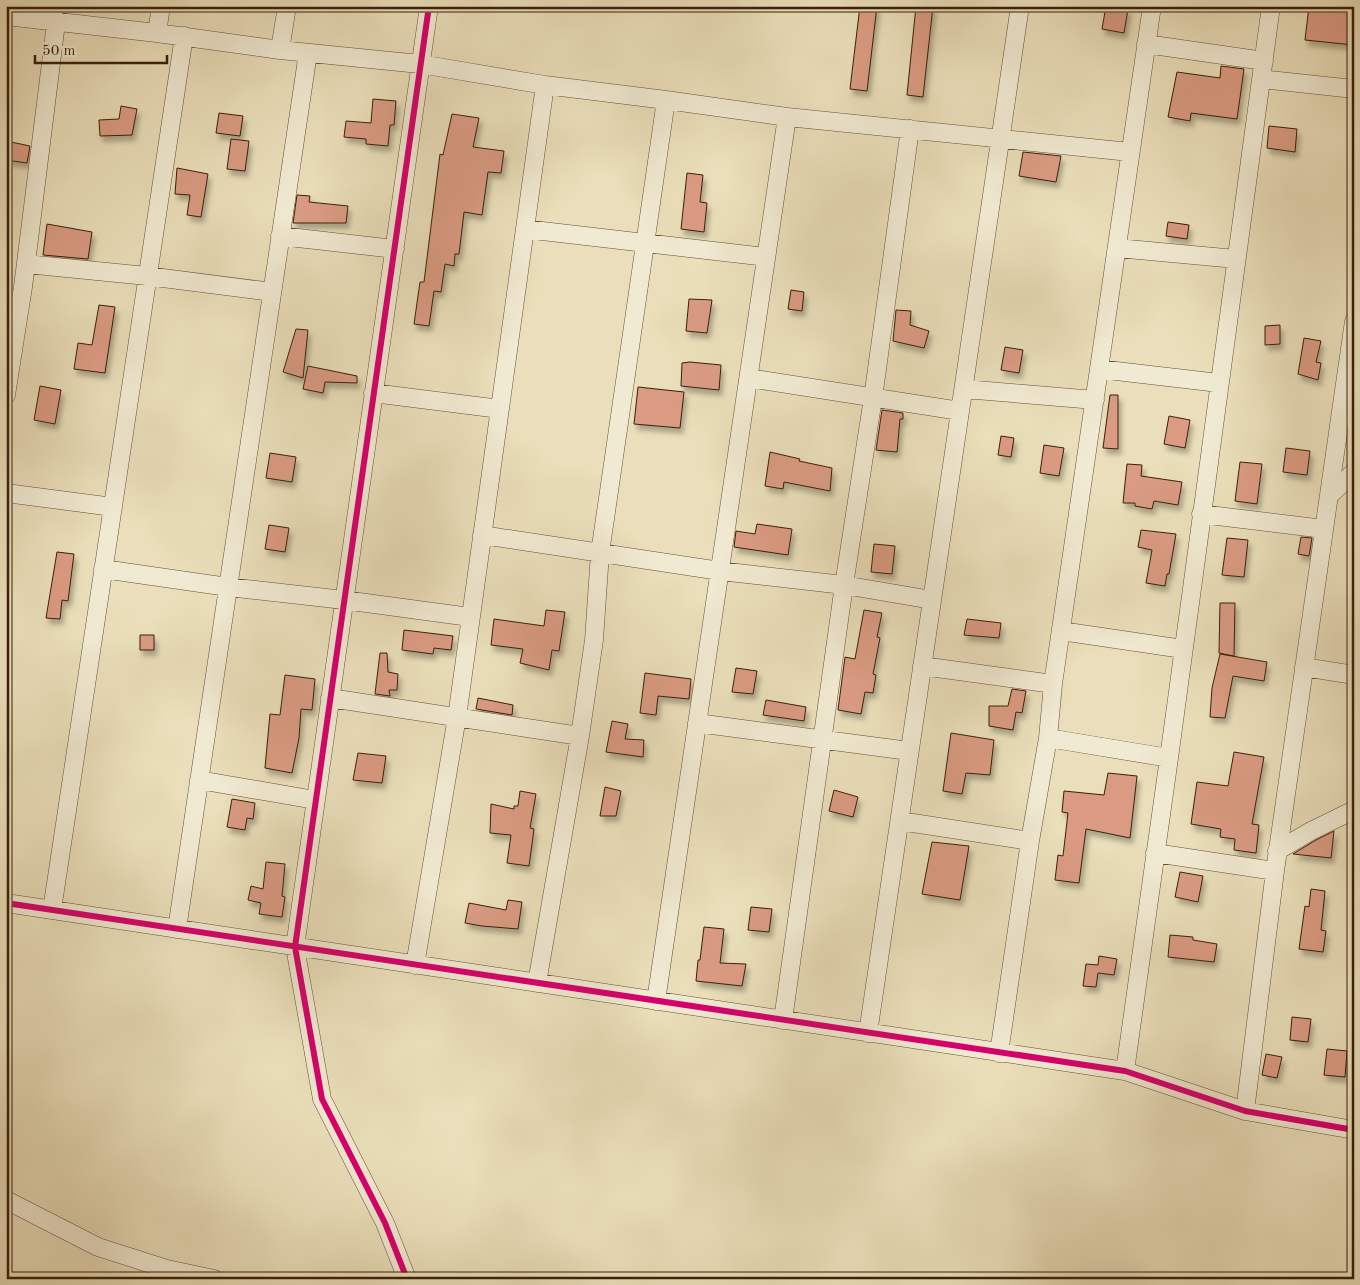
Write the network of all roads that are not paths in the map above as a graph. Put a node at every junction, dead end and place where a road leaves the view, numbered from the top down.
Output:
1 (161, 6) edge
2 (287, 6) edge
3 (429, 6) edge
4 (1020, 6) edge
5 (1152, 6) edge
6 (1271, 6) edge
7 (53, 15) edge
8 (6, 16) edge
9 (157, 33) junction
10 (184, 36) junction
11 (1146, 44) junction
12 (280, 50) junction
13 (308, 53) junction
14 (1264, 60) junction
15 (420, 64) junction
16 (1261, 79) junction
17 (544, 85) junction
18 (1354, 89) edge
19 (666, 100) junction
20 (787, 117) junction
21 (910, 129) junction
22 (1000, 138) junction
23 (1130, 152) junction
24 (524, 229) junction
25 (280, 236) junction
26 (646, 242) junction
27 (395, 248) junction
28 (1116, 248) junction
29 (766, 257) junction
30 (1236, 259) junction
31 (26, 264) junction
32 (147, 276) junction
33 (15, 286) edge
34 (272, 292) junction
35 (1354, 321) edge
36 (1099, 369) junction
37 (749, 378) junction
38 (1219, 383) junction
39 (7, 385) edge
40 (964, 389) junction
41 (374, 393) junction
42 (873, 398) junction
43 (1095, 400) junction
44 (500, 410) junction
45 (960, 411) junction
46 (1354, 472) edge
47 (6, 493) edge
48 (1329, 496) junction
49 (113, 507) junction
50 (1201, 514) junction
51 (1324, 529) junction
52 (482, 534) junction
53 (600, 554) junction
54 (103, 569) junction
55 (720, 571) junction
56 (844, 586) junction
57 (228, 588) junction
58 (344, 600) junction
59 (932, 600) junction
60 (470, 618) junction
61 (1061, 631) junction
62 (1183, 648) junction
63 (922, 666) junction
64 (1304, 667) junction
65 (1354, 675) edge
66 (1053, 684) junction
67 (330, 698) junction
68 (457, 717) junction
69 (697, 723) junction
70 (580, 736) junction
71 (1048, 738) junction
72 (823, 740) junction
73 (909, 751) junction
74 (1169, 758) junction
75 (199, 780) junction
76 (315, 800) junction
77 (1354, 810) edge
78 (900, 821) junction
79 (1030, 842) junction
80 (1277, 851) junction
81 (1155, 853) junction
82 (1274, 871) junction
83 (6, 903) edge
84 (52, 910) junction
85 (177, 929) junction
86 (295, 946) junction
87 (415, 965) junction
88 (537, 983) junction
89 (656, 1001) junction
90 (783, 1020) junction
91 (868, 1033) junction
92 (999, 1053) junction
93 (1125, 1072) junction
94 (1245, 1111) junction
95 (1354, 1130) edge
96 (6, 1200) edge
97 (214, 1279) edge
98 (407, 1279) edge

1 - 9 street
2 - 12 street
3 - 15 street
4 - 22 street
5 - 11 street
6 - 14 street
7 - 8 street
7 - 9 street
7 - 31 street
9 - 10 street
10 - 12 street
10 - 32 street
11 - 14 street
11 - 23 street
12 - 13 street
13 - 15 street
13 - 25 street
14 - 16 street
15 - 17 street
15 - 27 street
16 - 18 street
16 - 30 street
17 - 19 street
17 - 24 street
19 - 20 street
19 - 26 street
20 - 21 street
20 - 29 street
21 - 22 street
21 - 42 street
22 - 23 street
22 - 40 street
23 - 28 street
24 - 26 street
24 - 44 street
25 - 27 street
25 - 34 street
26 - 29 street
26 - 53 street
27 - 41 street
28 - 30 street
28 - 36 street
29 - 37 street
30 - 38 street
31 - 32 street
31 - 33 street
32 - 34 street
32 - 49 street
33 - 39 street
34 - 57 street
35 - 48 street
36 - 38 street
36 - 43 street
37 - 42 street
37 - 55 street
38 - 50 street
40 - 43 street
40 - 45 street
41 - 44 street
41 - 58 street
42 - 45 street
42 - 56 street
43 - 61 street
44 - 52 street
45 - 59 street
46 - 48 street
47 - 49 street
48 - 51 street
49 - 54 street
50 - 51 street
50 - 62 street
51 - 64 street
52 - 53 street
52 - 60 street
53 - 55 street
53 - 70 street
54 - 57 street
54 - 84 street
55 - 56 street
55 - 69 street
56 - 59 street
56 - 72 street
57 - 58 street
57 - 75 street
58 - 60 street
58 - 67 street
59 - 63 street
60 - 68 street
61 - 62 street
61 - 66 street
62 - 74 street
63 - 66 street
63 - 73 street
64 - 65 street
64 - 80 street
66 - 71 street
67 - 68 street
67 - 76 street
68 - 70 street
68 - 87 street
69 - 72 street
69 - 89 street
70 - 88 street
71 - 74 street
71 - 79 street
72 - 73 street
72 - 90 street
73 - 78 street
74 - 81 street
75 - 76 street
75 - 85 street
76 - 86 street
77 - 80 street
78 - 79 street
78 - 91 street
79 - 92 street
80 - 82 street
81 - 82 street
81 - 93 street
82 - 94 street
83 - 84 street
84 - 85 street
85 - 86 street
86 - 87 street
86 - 98 street
87 - 88 street
88 - 89 street
89 - 90 street
90 - 91 street
91 - 92 street
92 - 93 street
93 - 94 street
94 - 95 street
96 - 97 street

